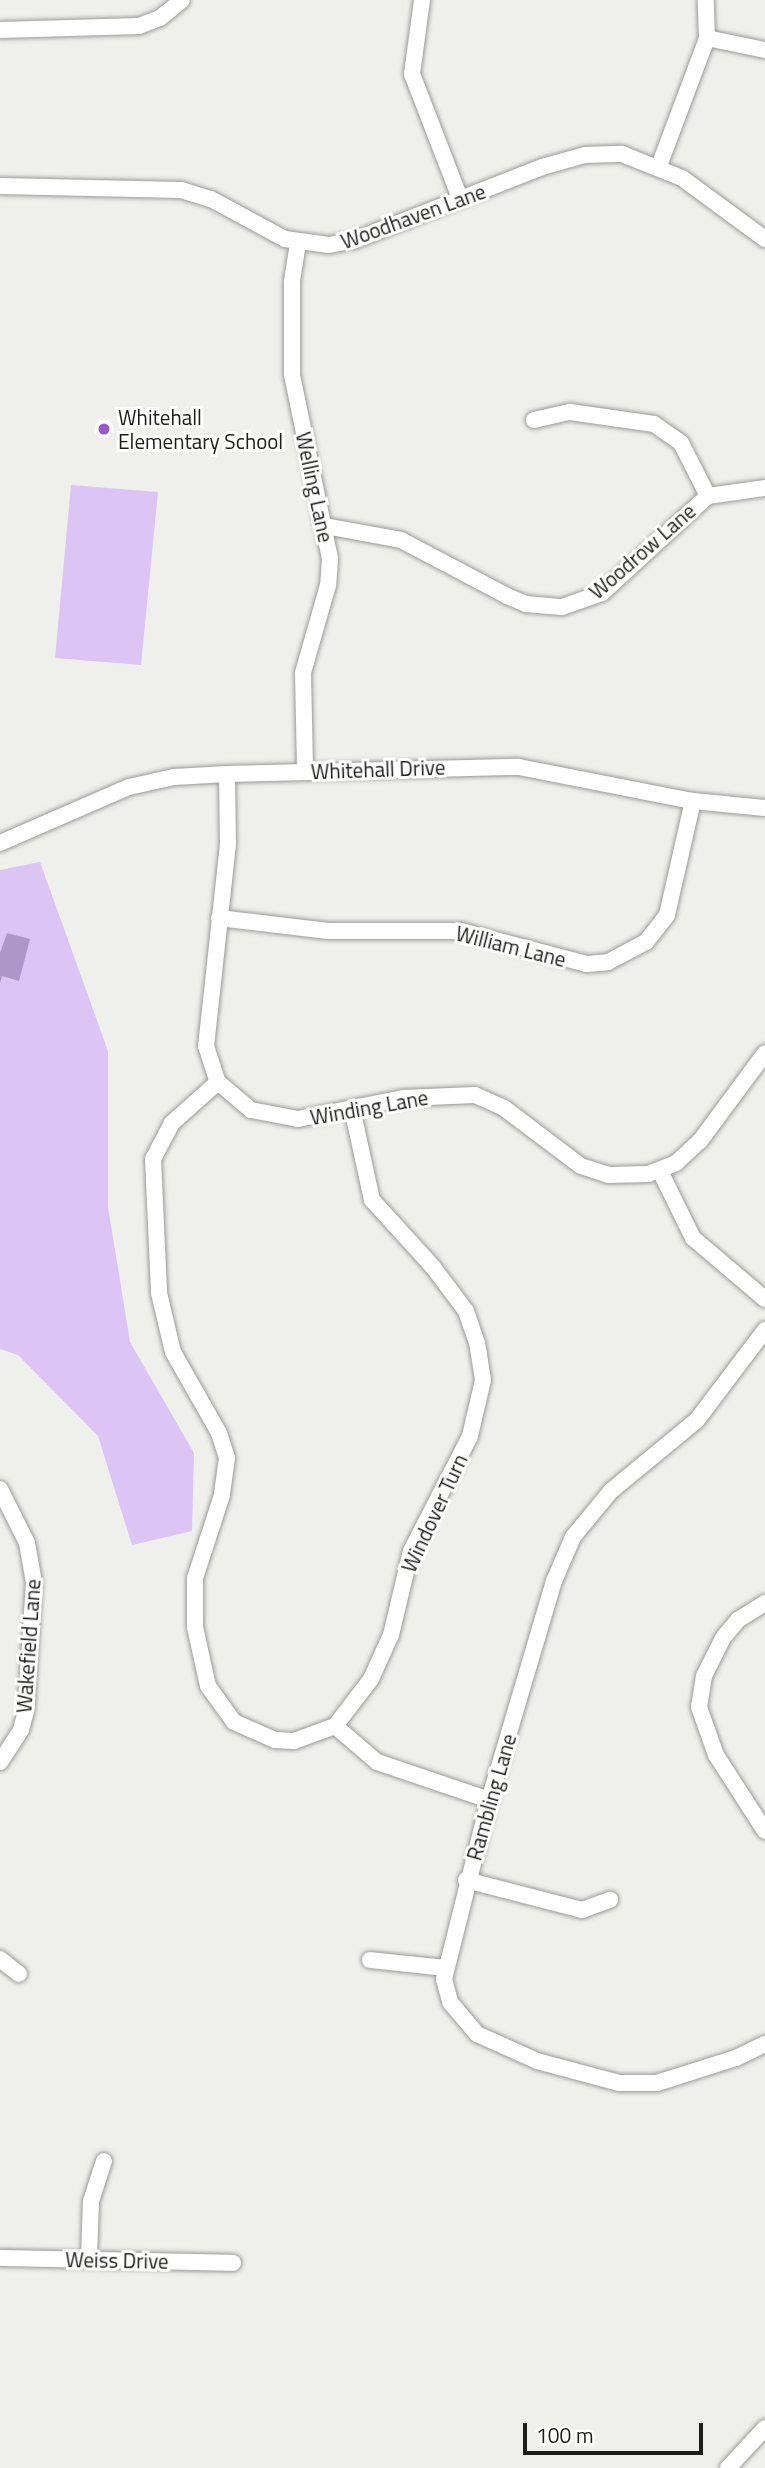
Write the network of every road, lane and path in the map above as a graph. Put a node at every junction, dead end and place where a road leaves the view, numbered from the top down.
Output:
1 (182, 0) edge
2 (422, 0) edge
3 (706, 0) edge
4 (0, 30) edge
5 (707, 38) junction
6 (765, 50) edge
7 (659, 166) junction
8 (0, 186) edge
9 (459, 196) junction
10 (765, 240) edge
11 (298, 243) junction
12 (534, 419) dead end
13 (765, 488) edge
14 (708, 496) junction
15 (325, 526) junction
16 (305, 771) junction
17 (227, 774) junction
18 (693, 801) junction
19 (765, 808) edge
20 (0, 843) edge
21 (219, 918) junction
22 (765, 1053) edge
23 (218, 1082) junction
24 (352, 1108) junction
25 (660, 1171) junction
26 (765, 1299) edge
27 (765, 1330) edge
28 (0, 1489) edge
29 (765, 1603) edge
30 (335, 1726) junction
31 (0, 1762) edge
32 (489, 1800) junction
33 (765, 1831) edge
34 (466, 1880) junction
35 (610, 1900) dead end
36 (0, 1959) edge
37 (370, 1960) dead end
38 (445, 1968) junction
39 (19, 1975) dead end
40 (765, 2044) edge
41 (104, 2161) dead end
42 (0, 2258) edge
43 (89, 2259) junction
44 (233, 2263) dead end
45 (765, 2428) edge
46 (728, 2468) edge

1 - 4 street
2 - 9 street
3 - 5 street
5 - 6 street
5 - 7 street
7 - 9 street, Woodhaven Lane
7 - 10 street, Woodhaven Lane
8 - 11 street, Woodhaven Lane
9 - 11 street, Woodhaven Lane
11 - 15 street, Welling Lane
12 - 14 street
13 - 14 street, Woodrow Lane
14 - 15 street, Woodrow Lane
15 - 16 street, Welling Lane
16 - 17 street, Whitehall Drive
16 - 18 street, Whitehall Drive
17 - 20 street, Whitehall Drive
17 - 21 street
18 - 19 street, Whitehall Drive
18 - 21 street, William Lane
21 - 23 street
22 - 25 street, Winding Lane
23 - 24 street, Winding Lane
23 - 30 street
24 - 25 street, Winding Lane
24 - 30 street, Windover Turn
25 - 26 street
27 - 32 street, Rambling Lane
28 - 31 street, Wakefield Lane
29 - 33 street
30 - 32 street
32 - 34 street, Rambling Lane
34 - 35 street
34 - 38 street, Rambling Lane
36 - 39 street
37 - 38 street
38 - 40 street, Rambling Lane
41 - 43 street
42 - 43 street, Weiss Drive
43 - 44 street, Weiss Drive
45 - 46 street

